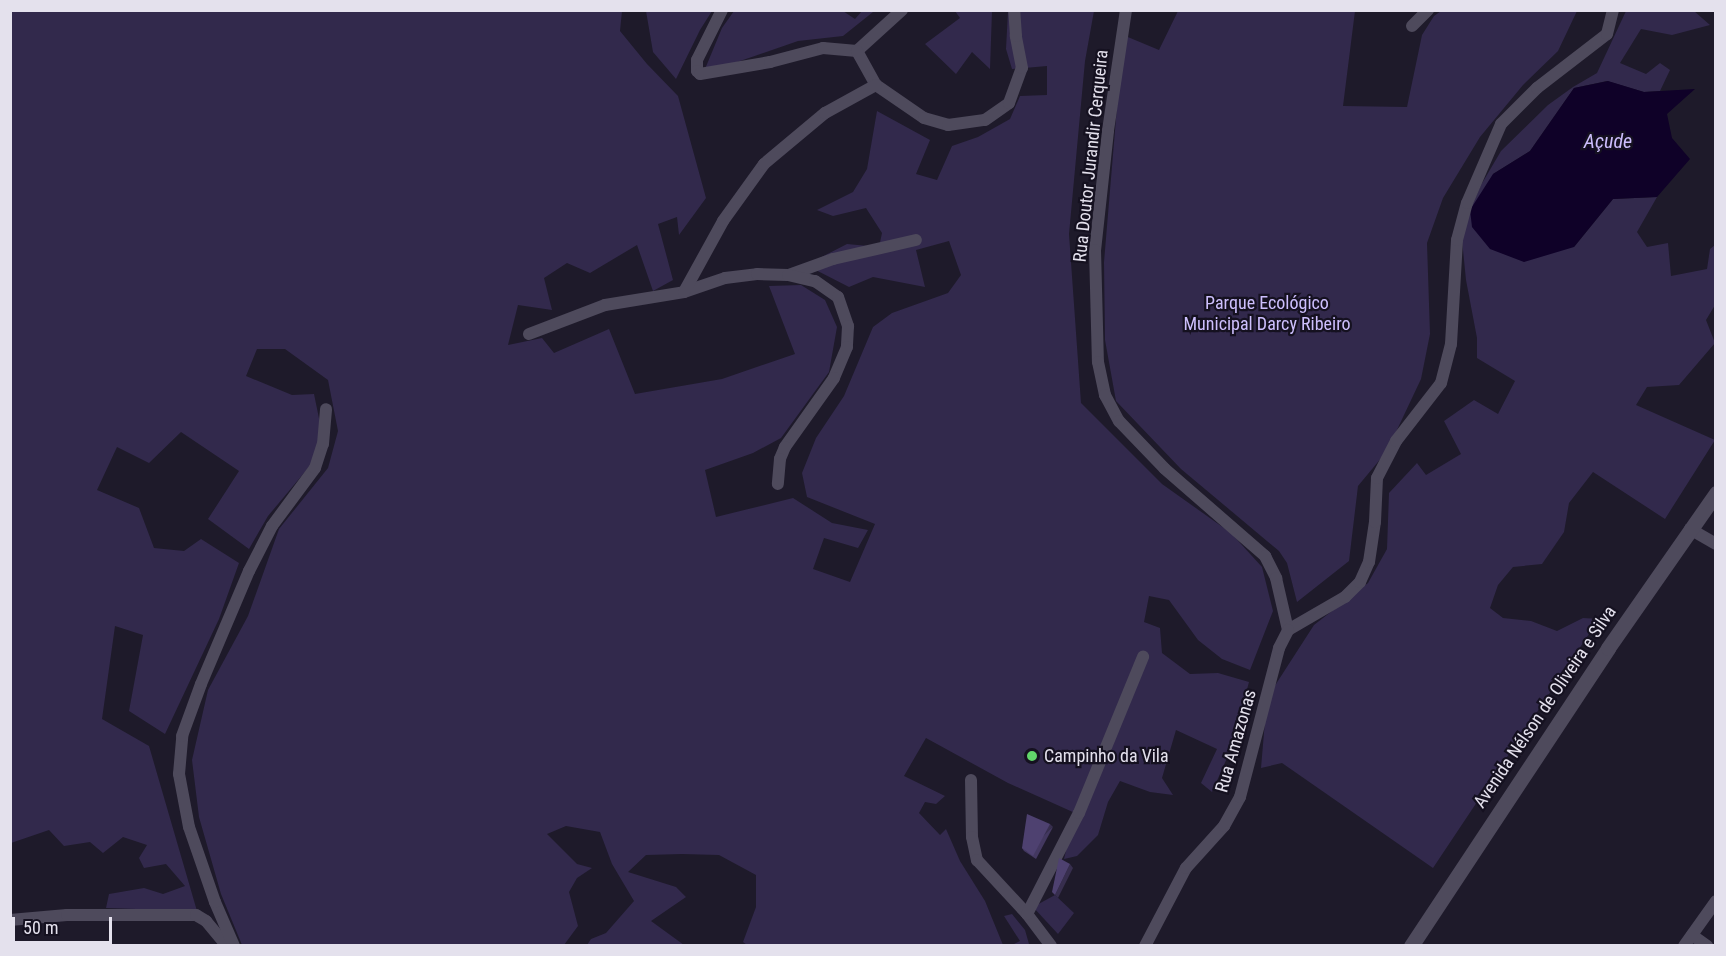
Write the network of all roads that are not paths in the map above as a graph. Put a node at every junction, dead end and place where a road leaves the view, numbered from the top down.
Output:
1 (722, 10) edge
2 (902, 10) edge
3 (1014, 10) edge
4 (1126, 10) edge
5 (1428, 10) edge
6 (1613, 10) edge
7 (1412, 26) dead end
8 (857, 51) junction
9 (876, 85) junction
10 (916, 240) dead end
11 (788, 275) junction
12 (684, 292) junction
13 (529, 334) dead end
14 (326, 409) dead end
15 (778, 484) dead end
16 (1716, 493) edge
17 (1690, 529) junction
18 (1716, 544) edge
19 (1288, 630) junction
20 (1143, 657) dead end
21 (971, 780) dead end
22 (1716, 901) edge
23 (1027, 914) junction
24 (10, 920) edge
25 (1692, 934) junction
26 (227, 945) edge
27 (234, 945) edge
28 (1051, 945) edge
29 (1145, 945) edge
30 (1411, 945) edge
31 (1684, 945) edge
32 (1707, 945) edge

1 - 8 street
2 - 8 street
3 - 9 street
4 - 19 street, Rua Doutor Jurandir Cerqueira
5 - 7 street
6 - 19 street
8 - 9 street
9 - 12 street
10 - 11 street
11 - 12 street
11 - 15 street
12 - 13 street
14 - 27 street
16 - 17 street, Avenida Nélson de Oliveira e Silva
17 - 18 street
17 - 30 street, Avenida Nélson de Oliveira e Silva
19 - 29 street, Rua Amazonas
20 - 23 street
21 - 23 street
22 - 25 street
23 - 28 street
24 - 26 street
25 - 31 street
25 - 32 street

